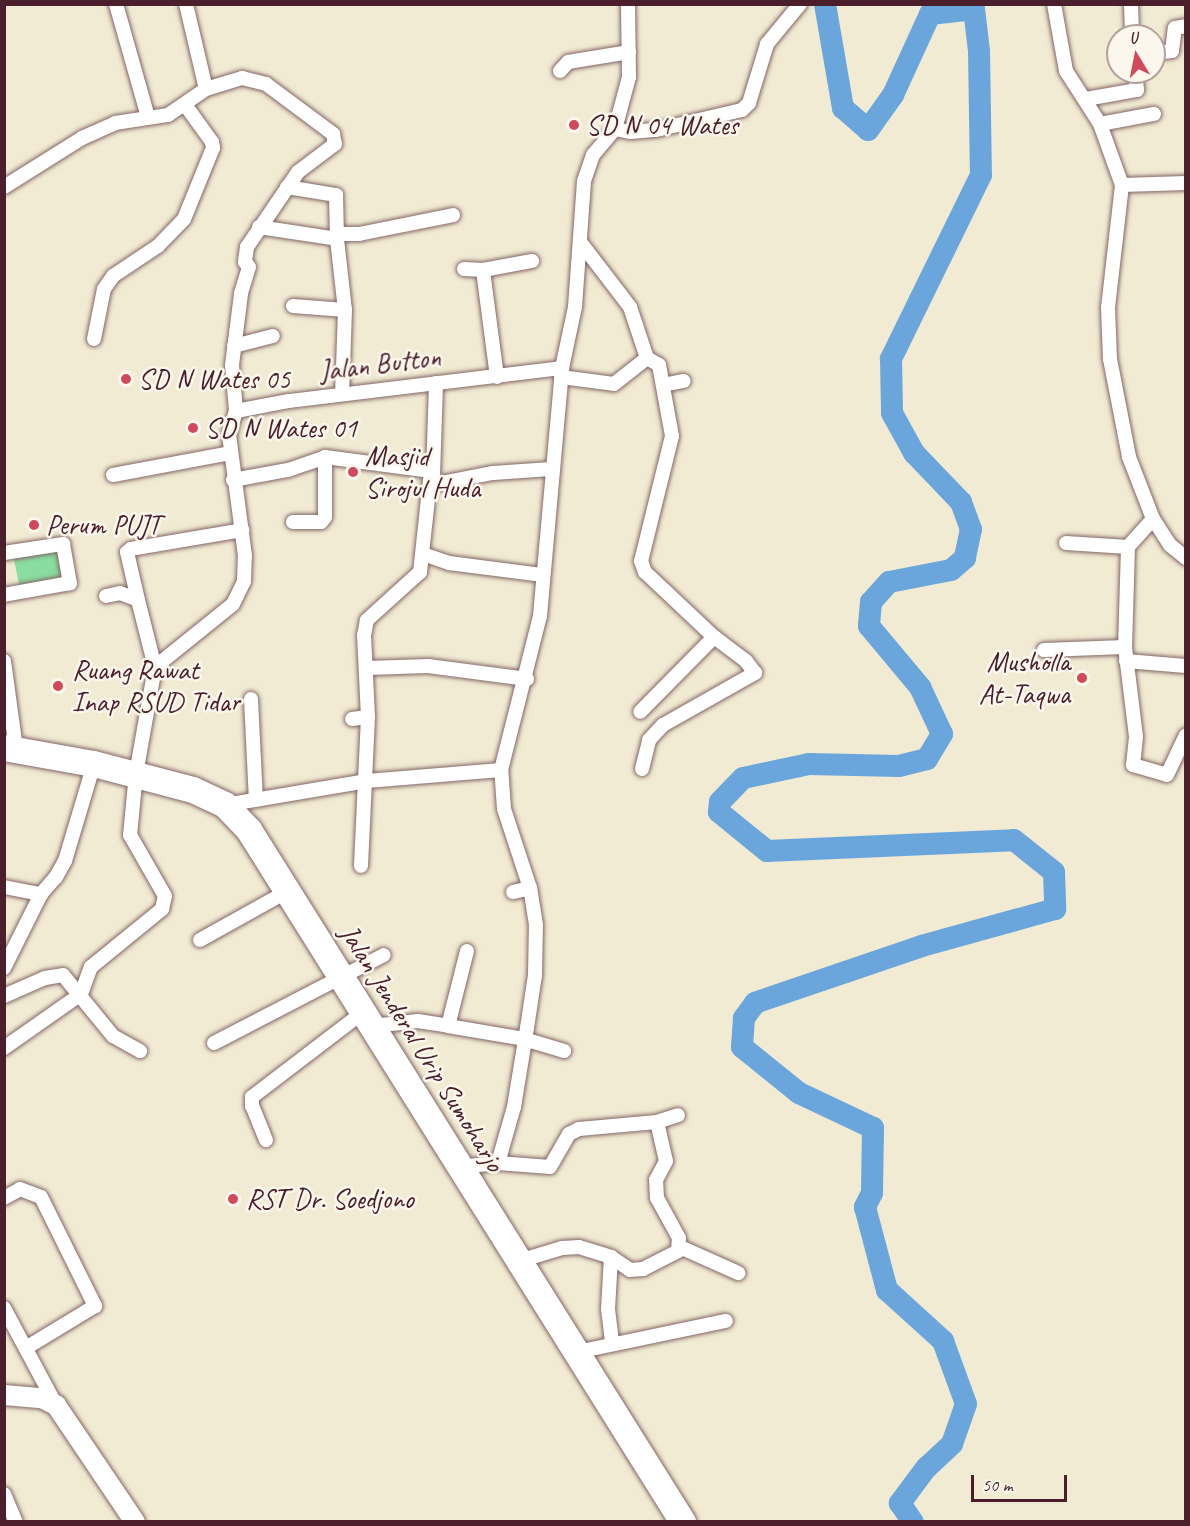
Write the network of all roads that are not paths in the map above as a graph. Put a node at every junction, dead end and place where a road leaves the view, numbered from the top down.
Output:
1 (116, 4) edge
2 (186, 4) edge
3 (628, 4) edge
4 (800, 4) edge
5 (1054, 4) edge
6 (1131, 4) edge
7 (1132, 24) edge
8 (1185, 26) edge
9 (628, 52) junction
10 (1166, 52) edge
11 (560, 71) dead end
12 (1136, 84) edge
13 (206, 89) junction
14 (1086, 99) junction
15 (186, 106) junction
16 (1154, 114) dead end
17 (148, 117) junction
18 (1100, 124) junction
19 (615, 129) junction
20 (1185, 183) edge
21 (1122, 185) junction
22 (4, 187) edge
23 (287, 187) junction
24 (453, 215) dead end
25 (259, 227) junction
26 (337, 236) junction
27 (581, 243) junction
28 (532, 261) dead end
29 (464, 268) dead end
30 (483, 270) junction
31 (293, 306) dead end
32 (345, 310) junction
33 (273, 336) dead end
34 (94, 339) dead end
35 (234, 346) junction
36 (647, 358) junction
37 (561, 372) junction
38 (497, 377) junction
39 (684, 381) dead end
40 (436, 383) junction
41 (663, 385) junction
42 (342, 394) junction
43 (236, 411) junction
44 (230, 453) junction
45 (325, 457) junction
46 (551, 470) junction
47 (113, 476) dead end
48 (233, 480) junction
49 (432, 480) junction
50 (1153, 519) junction
51 (293, 522) dead end
52 (242, 530) junction
53 (1066, 543) dead end
54 (1128, 547) junction
55 (4, 553) edge
56 (423, 554) junction
57 (1185, 558) edge
58 (543, 575) junction
59 (4, 595) edge
60 (106, 596) dead end
61 (138, 600) junction
62 (714, 637) junction
63 (1125, 647) junction
64 (1044, 650) dead end
65 (4, 661) edge
66 (1126, 662) junction
67 (1185, 666) edge
68 (155, 667) junction
69 (367, 668) junction
70 (527, 679) junction
71 (251, 699) dead end
72 (640, 712) dead end
73 (368, 717) junction
74 (352, 719) dead end
75 (1185, 735) edge
76 (10, 749) edge
77 (94, 764) junction
78 (642, 769) dead end
79 (501, 770) junction
80 (136, 774) junction
81 (367, 781) junction
82 (256, 800) junction
83 (225, 805) junction
84 (361, 866) dead end
85 (4, 887) edge
86 (530, 888) junction
87 (288, 891) junction
88 (513, 892) dead end
89 (41, 894) junction
90 (200, 940) dead end
91 (467, 951) dead end
92 (384, 955) dead end
93 (4, 968) edge
94 (342, 978) junction
95 (81, 994) junction
96 (4, 996) edge
97 (368, 1019) junction
98 (448, 1026) junction
99 (524, 1040) junction
100 (214, 1043) dead end
101 (4, 1048) edge
102 (140, 1051) dead end
103 (564, 1051) dead end
104 (678, 1115) dead end
105 (657, 1122) junction
106 (266, 1140) dead end
107 (498, 1163) junction
108 (459, 1167) junction
109 (4, 1197) edge
110 (680, 1247) junction
111 (611, 1257) junction
112 (519, 1261) junction
113 (738, 1273) dead end
114 (4, 1308) edge
115 (726, 1321) dead end
116 (612, 1343) junction
117 (26, 1348) junction
118 (577, 1352) junction
119 (4, 1395) edge
120 (56, 1405) junction
121 (4, 1494) edge
122 (16, 1521) edge
123 (135, 1521) edge
124 (683, 1521) edge

1 - 17 street
2 - 13 street
3 - 9 street
4 - 19 street
5 - 14 street
6 - 7 street
8 - 10 street
9 - 11 street
9 - 19 street
12 - 14 street
13 - 15 street
13 - 23 street
14 - 18 street
15 - 17 street
15 - 34 street
16 - 18 street
17 - 22 street
18 - 21 street
19 - 27 street
20 - 21 street
21 - 50 street
23 - 25 street
23 - 26 street
24 - 26 street
25 - 26 street
25 - 35 street
26 - 32 street
27 - 36 street
27 - 37 street
28 - 30 street
29 - 30 street
30 - 38 street
31 - 32 street
32 - 42 street
33 - 35 street
35 - 43 street
36 - 37 street, Jalan Button
36 - 41 street
37 - 38 street, Jalan Button
37 - 46 street
38 - 40 street, Jalan Button
39 - 41 street
40 - 42 street, Jalan Button
40 - 49 street
41 - 62 street
42 - 43 street, Jalan Button
43 - 44 street
44 - 47 street
44 - 48 street
45 - 48 street
45 - 49 street
45 - 51 street
46 - 49 street
46 - 58 street
48 - 52 street
49 - 56 street
50 - 54 street
50 - 57 street
52 - 61 street
52 - 68 street
53 - 54 street
54 - 63 street
55 - 59 street
56 - 58 street
56 - 69 street
58 - 70 street
60 - 61 street
61 - 68 street
62 - 72 street
62 - 78 street
63 - 64 street
63 - 66 street
65 - 76 street
66 - 67 street
66 - 75 street
68 - 80 street
69 - 70 street
69 - 73 street
70 - 79 street
71 - 82 street
73 - 74 street
73 - 81 street
76 - 77 highway, Jalan Jenderal Urip Sumoharjo
77 - 80 highway, Jalan Jenderal Urip Sumoharjo
77 - 89 street
79 - 81 street
79 - 86 street
80 - 83 highway, Jalan Jenderal Urip Sumoharjo
80 - 95 street
81 - 82 street
81 - 84 street
82 - 83 street
83 - 87 highway, Jalan Jenderal Urip Sumoharjo
85 - 89 street
86 - 88 street
86 - 99 street
87 - 90 street
87 - 94 highway, Jalan Jenderal Urip Sumoharjo
89 - 93 street
91 - 98 street
92 - 94 street
94 - 97 highway, Jalan Jenderal Urip Sumoharjo
94 - 100 street
95 - 96 street
95 - 101 street
95 - 102 street
97 - 98 street
97 - 106 street
97 - 108 highway, Jalan Jenderal Urip Sumoharjo
98 - 99 street
99 - 103 street
99 - 107 street
104 - 105 street
105 - 107 street
105 - 110 street
107 - 108 street
108 - 112 highway, Jalan Jenderal Urip Sumoharjo
109 - 117 street
110 - 111 street
110 - 113 street
111 - 112 street
111 - 116 street
112 - 118 highway, Jalan Jenderal Urip Sumoharjo
114 - 117 street
115 - 116 street
116 - 118 street
117 - 120 street
118 - 124 highway, Jalan Jenderal Urip Sumoharjo
119 - 120 street
120 - 123 street
121 - 122 street

